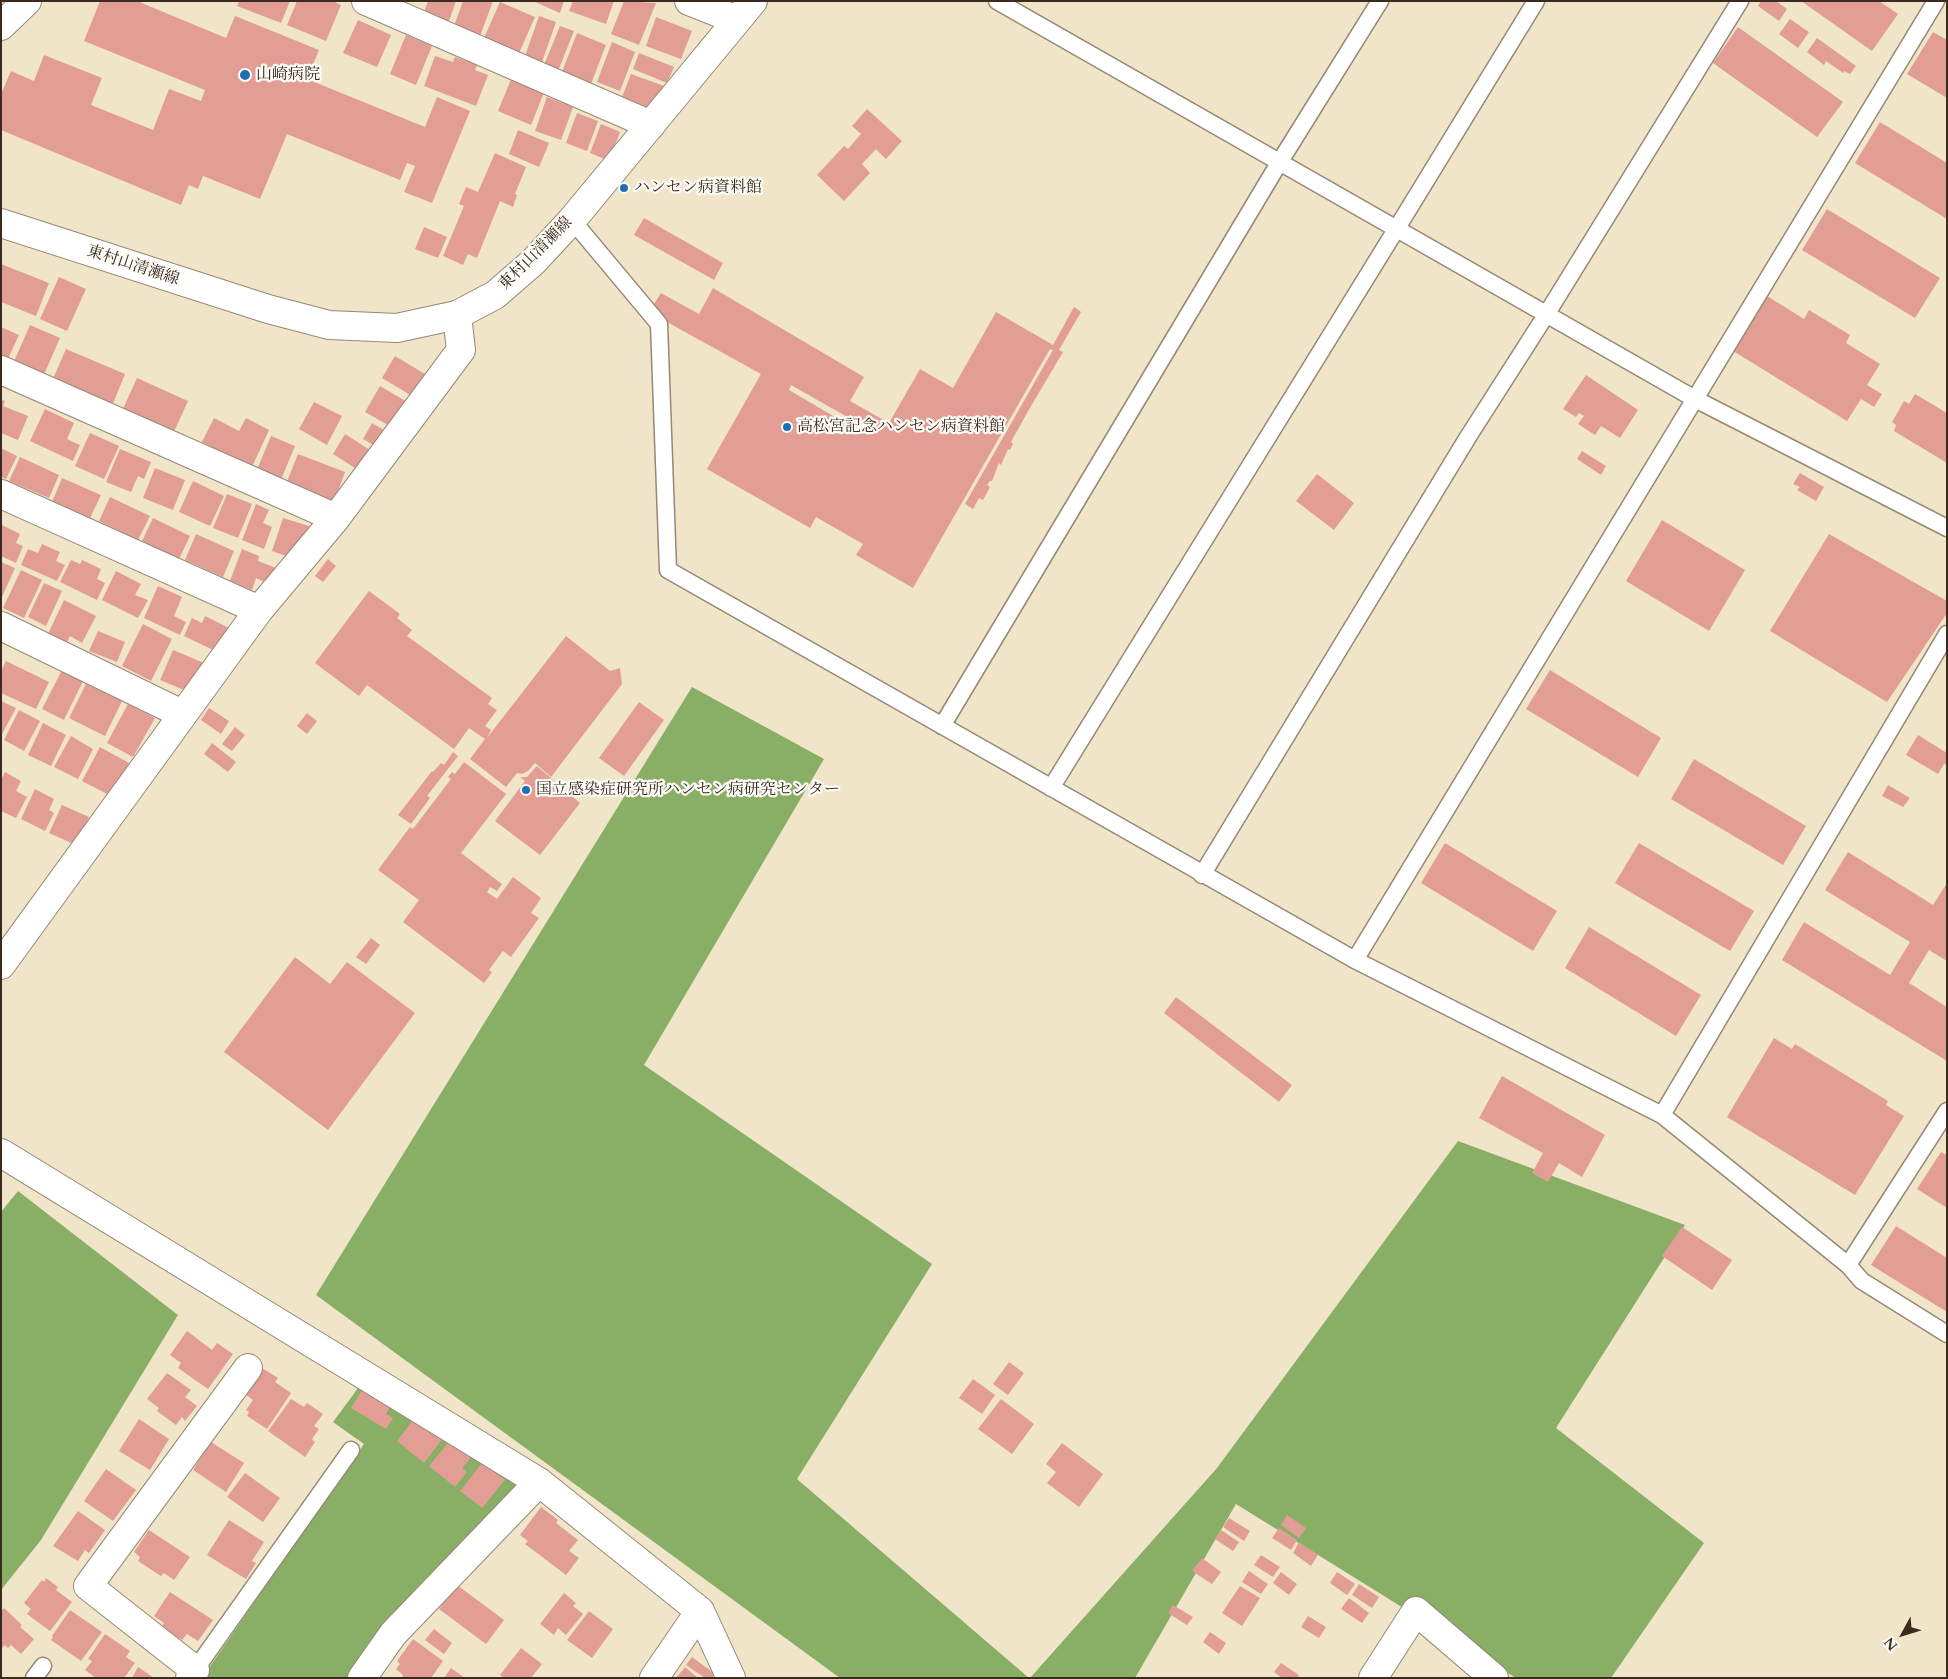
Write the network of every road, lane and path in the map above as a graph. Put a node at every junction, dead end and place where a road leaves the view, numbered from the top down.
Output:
1 (27, 1) edge
2 (366, 1) edge
3 (689, 1) edge
4 (997, 1) edge
5 (1380, 1) edge
6 (1536, 1) edge
7 (1740, 1) edge
8 (1936, 1) edge
9 (745, 11) edge
10 (1, 26) edge
11 (651, 125) junction
12 (1279, 163) junction
13 (572, 220) junction
14 (1, 224) edge
15 (1397, 228) junction
16 (457, 315) junction
17 (1546, 315) junction
18 (1, 370) edge
19 (1695, 399) junction
20 (1, 494) edge
21 (336, 518) junction
22 (1947, 528) edge
23 (259, 610) junction
24 (1, 626) edge
25 (1947, 634) edge
26 (182, 714) junction
27 (942, 726) junction
28 (1051, 788) junction
29 (1202, 875) junction
30 (1354, 960) junction
31 (1, 965) edge
32 (1947, 1111) edge
33 (1662, 1115) junction
34 (1, 1153) edge
35 (1848, 1265) junction
36 (1947, 1334) edge
37 (248, 1368) dead end
38 (351, 1450) dead end
39 (538, 1482) junction
40 (700, 1611) junction
41 (193, 1674) edge
42 (362, 1678) edge
43 (654, 1678) edge
44 (731, 1678) edge
45 (1373, 1678) edge
46 (1494, 1678) edge

1 - 10 street
2 - 11 street
3 - 9 street
4 - 12 lane
5 - 12 lane
6 - 15 lane
7 - 17 lane
8 - 19 lane
9 - 11 street, 東村山清瀬線
11 - 13 street, 東村山清瀬線
12 - 15 lane
12 - 27 lane
13 - 16 street, 東村山清瀬線
13 - 27 lane
14 - 16 street, 東村山清瀬線
15 - 17 lane
15 - 28 lane
16 - 21 street
17 - 19 lane
17 - 29 lane
18 - 21 street
19 - 22 lane
19 - 30 lane
20 - 23 street
21 - 23 street
23 - 26 street
24 - 26 street
25 - 33 lane
26 - 31 street
27 - 28 lane
28 - 29 lane
29 - 30 lane
30 - 33 lane
32 - 35 lane
33 - 35 lane
34 - 39 street
35 - 36 lane
37 - 41 street
38 - 41 lane
39 - 40 street
39 - 42 street
40 - 43 street
40 - 44 street
45 - 46 street

